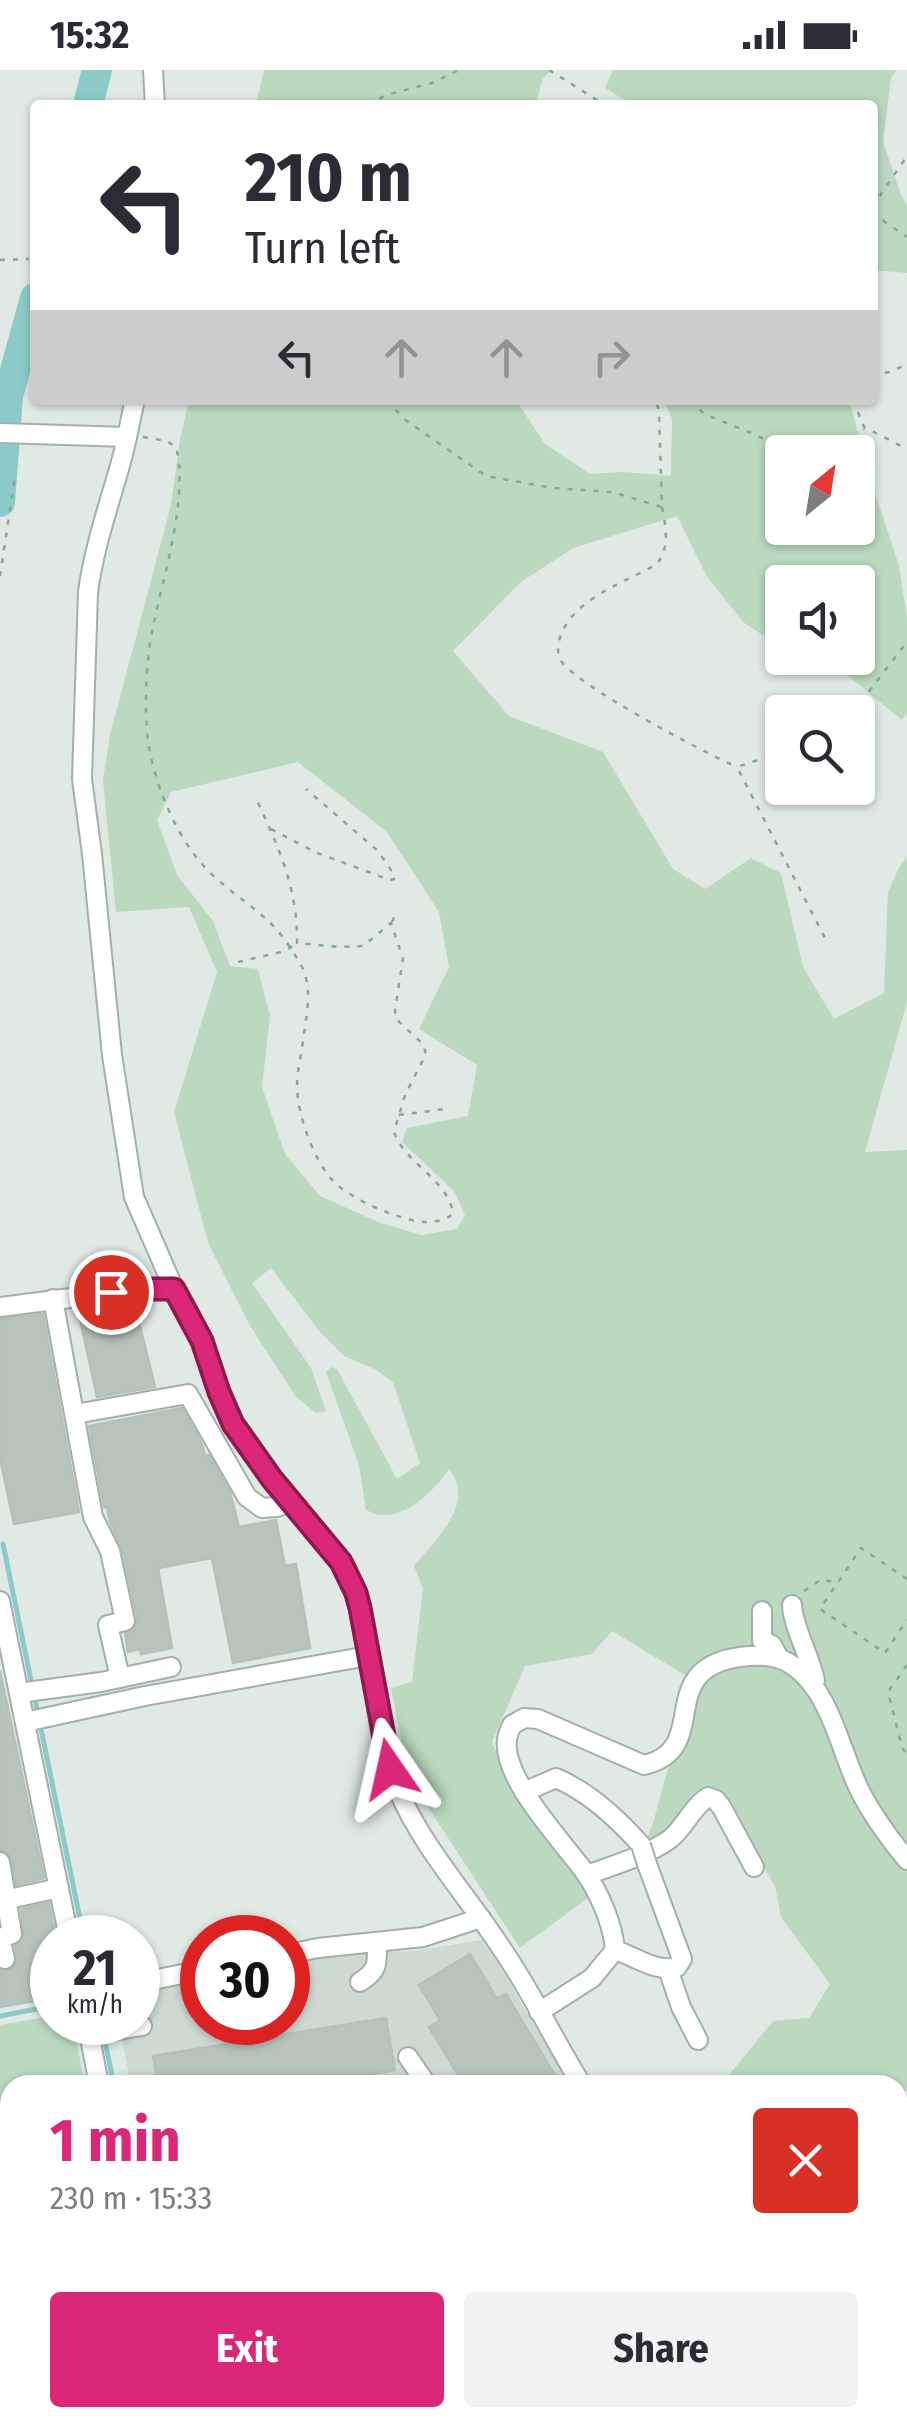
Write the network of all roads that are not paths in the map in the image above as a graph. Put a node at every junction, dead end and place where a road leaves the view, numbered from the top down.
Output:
1 (153, 70) edge
2 (155, 100) edge
3 (134, 405) edge
4 (6, 433) edge
5 (127, 437) junction
6 (174, 1289) junction
7 (54, 1299) junction
8 (0, 1306) edge
9 (74, 1414) junction
10 (290, 1503) junction
11 (0, 1600) edge
12 (792, 1605) road end
13 (762, 1612) dead end
14 (368, 1656) junction
15 (780, 1658) junction
16 (171, 1668) dead end
17 (120, 1678) junction
18 (816, 1688) junction
19 (29, 1692) junction
20 (36, 1720) junction
21 (524, 1792) junction
22 (907, 1860) edge
23 (0, 1864) edge
24 (754, 1868) dead end
25 (587, 1875) junction
26 (59, 1888) junction
27 (4, 1900) edge
28 (64, 1915) edge
29 (481, 1918) junction
30 (377, 1942) junction
31 (615, 1950) junction
32 (310, 1951) edge
33 (5, 1959) dead end
34 (668, 1969) junction
35 (360, 1982) dead end
36 (538, 2012) junction
37 (698, 2040) dead end
38 (98, 2045) edge
39 (408, 2057) dead end
40 (99, 2075) edge
41 (420, 2075) edge
42 (576, 2075) edge

1 - 2 street
3 - 5 street
4 - 5 street
5 - 6 street
6 - 7 street
6 - 10 street
7 - 8 street
7 - 9 street
9 - 10 street
9 - 17 street
10 - 14 street
11 - 19 street
12 - 18 street
13 - 15 street
14 - 20 street
14 - 29 street
15 - 18 street
15 - 21 street
16 - 17 street
17 - 19 street
18 - 22 street
19 - 20 street
20 - 26 street
21 - 25 street
21 - 34 street, bridge
23 - 27 street
24 - 25 street
25 - 31 street
26 - 27 street
26 - 28 street
27 - 33 street
29 - 30 street
29 - 36 street
30 - 32 street
30 - 35 street
31 - 34 street
31 - 36 street
34 - 37 street
36 - 42 street
38 - 40 street
39 - 41 street

